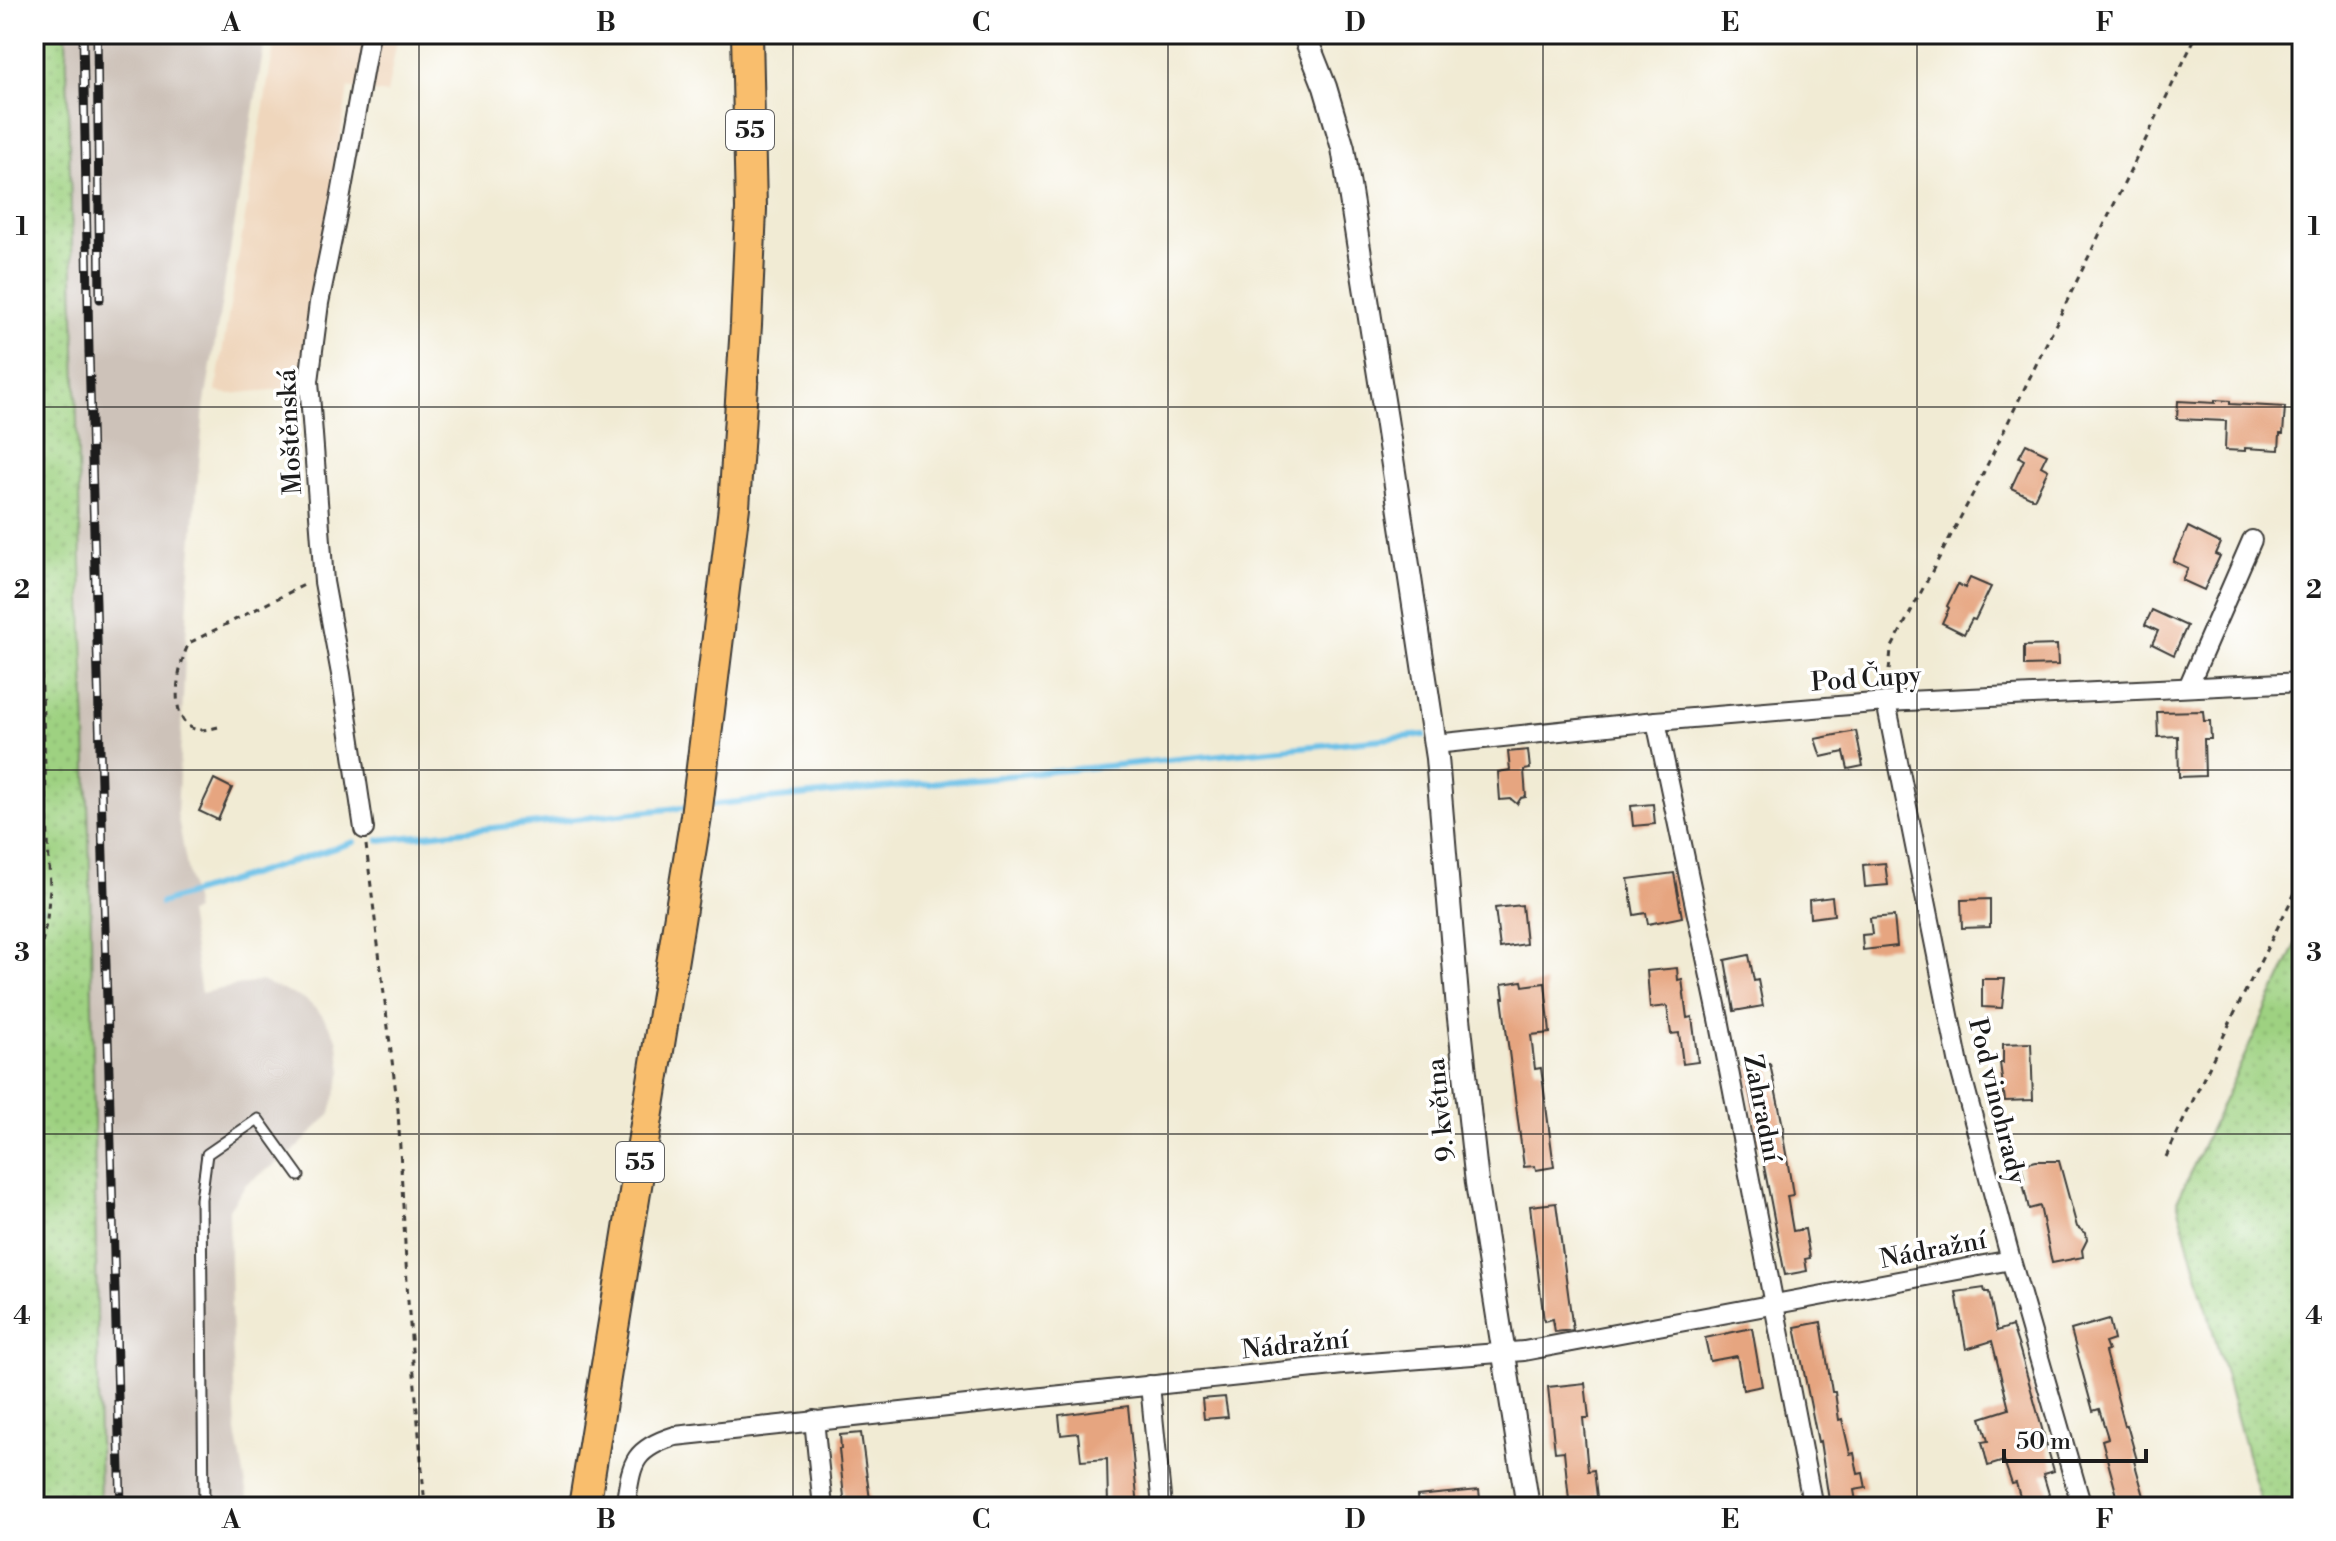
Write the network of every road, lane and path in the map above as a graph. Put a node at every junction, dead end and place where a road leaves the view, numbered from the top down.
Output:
1 (370, 34) edge
2 (747, 34) edge
3 (1304, 34) edge
4 (2197, 34) edge
5 (34, 494) edge
6 (2252, 540) dead end
7 (324, 582) junction
8 (2302, 682) edge
9 (2188, 687) junction
10 (1886, 702) junction
11 (1656, 721) junction
12 (218, 727) dead end
13 (1435, 744) junction
14 (364, 829) joint
15 (2302, 879) edge
16 (34, 981) edge
17 (34, 1010) edge
18 (2166, 1157) dead end
19 (299, 1176) dead end
20 (2011, 1260) junction
21 (1774, 1305) junction
22 (1503, 1354) junction
23 (1150, 1385) junction
24 (814, 1420) junction
25 (41, 1507) edge
26 (204, 1507) edge
27 (425, 1507) edge
28 (584, 1507) edge
29 (625, 1507) edge
30 (823, 1507) edge
31 (1162, 1507) edge
32 (1528, 1507) edge
33 (1813, 1507) edge
34 (2082, 1507) edge

1 - 7 street, Moštěnská
2 - 28 main road, 55
3 - 13 street, 9. května
4 - 10 path
5 - 16 path
6 - 9 street
7 - 12 path
7 - 14 street, Moštěnská
8 - 9 street, Pod Čupy
9 - 10 street, Pod Čupy
10 - 11 street, Pod Čupy
10 - 20 street, Pod vinohrady
11 - 13 street, Pod Čupy
11 - 21 street, Zahradní
13 - 22 street, 9. května
14 - 27 path
15 - 18 path
17 - 25 path
19 - 26 lane
20 - 21 street, Nádražní
20 - 34 street, Pod vinohrady
21 - 22 street, Nádražní
21 - 33 street, Zahradní
22 - 23 street, Nádražní
22 - 32 street, 9. května
23 - 24 street, Nádražní
23 - 31 street
24 - 29 street, Nádražní
24 - 30 street

